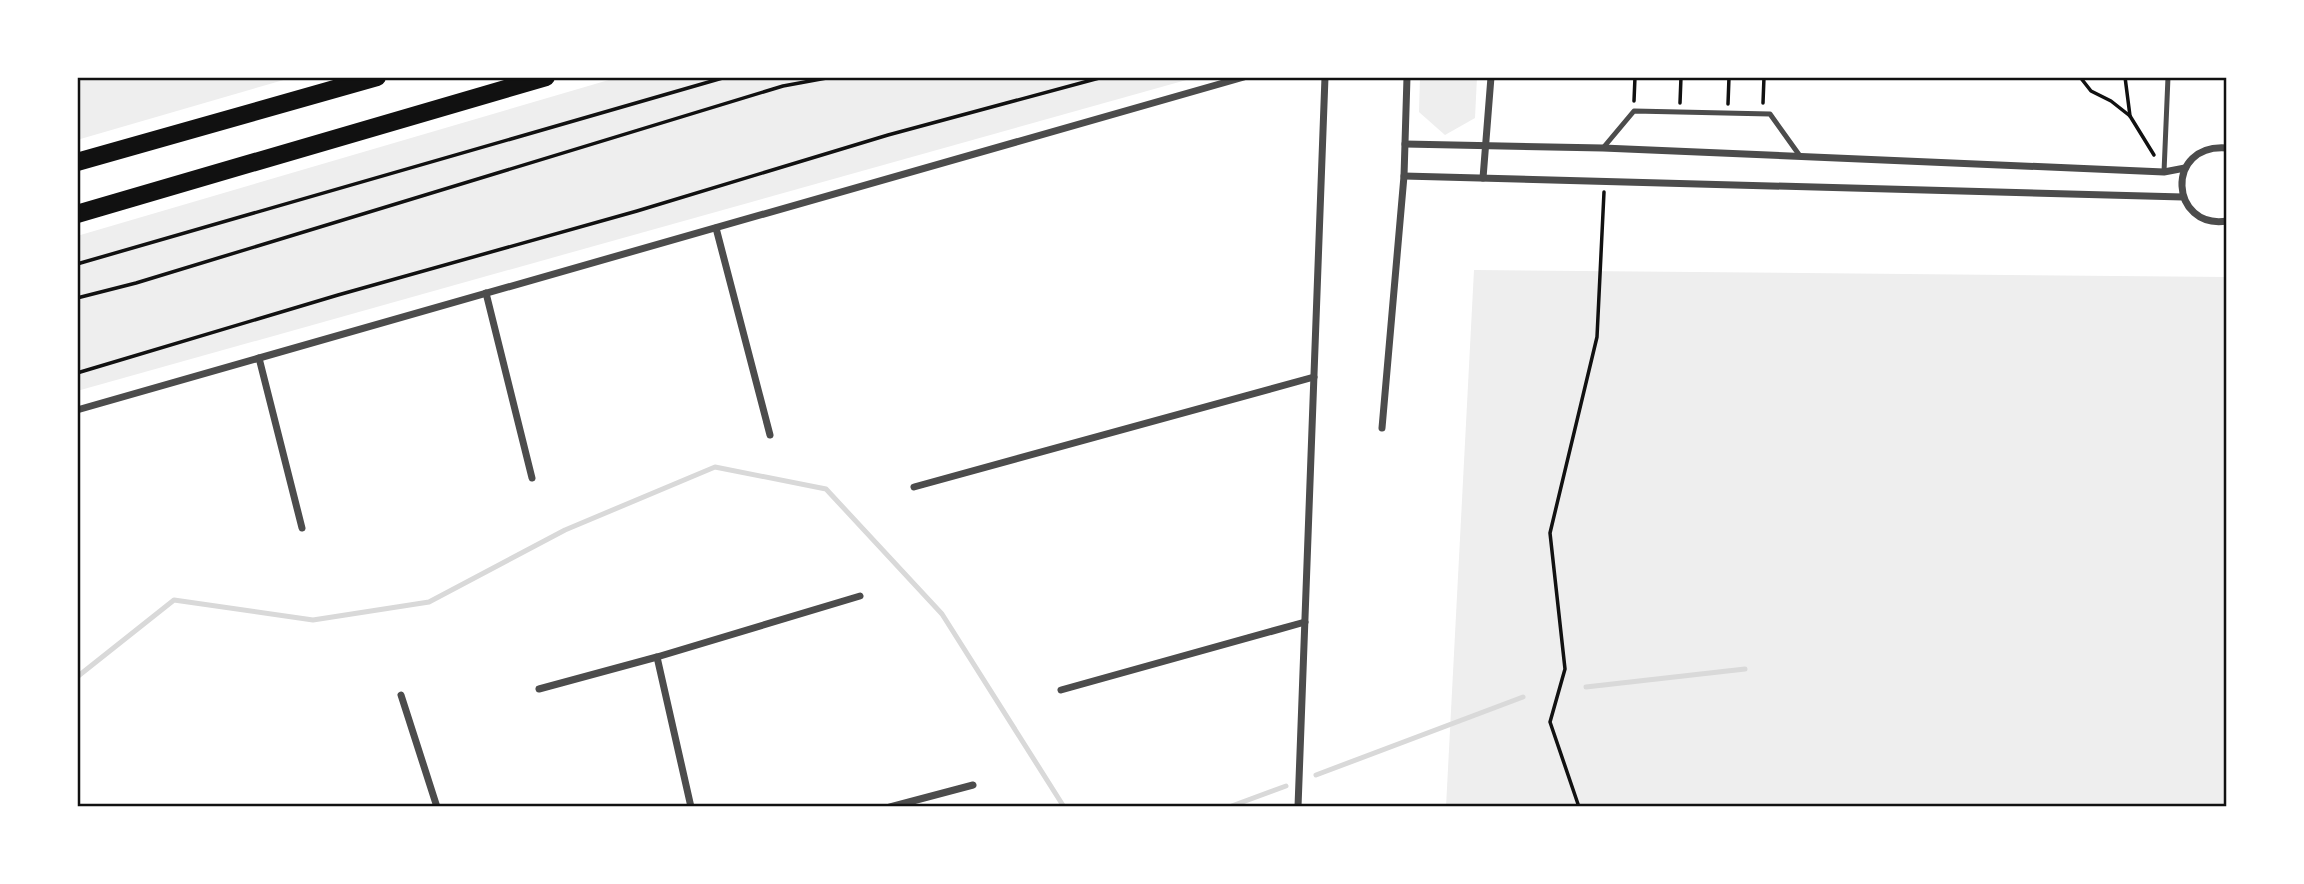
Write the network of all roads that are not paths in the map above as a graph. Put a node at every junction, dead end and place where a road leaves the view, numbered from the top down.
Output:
1 (377, 77) edge
2 (546, 77) edge
3 (1244, 77) edge
4 (1325, 77) edge
5 (1407, 77) edge
6 (1491, 77) edge
7 (2168, 77) edge
8 (1405, 144) junction
9 (1486, 145) junction
10 (1603, 148) junction
11 (2227, 148) edge
12 (1800, 156) junction
13 (77, 162) edge
14 (2185, 168) junction
15 (2164, 172) junction
16 (1404, 176) junction
17 (1483, 178) junction
18 (2183, 197) junction
19 (77, 214) edge
20 (2227, 221) edge
21 (716, 228) junction
22 (486, 293) junction
23 (259, 358) junction
24 (1314, 377) junction
25 (77, 410) edge
26 (1382, 428) dead end
27 (770, 435) dead end
28 (532, 478) dead end
29 (914, 487) dead end
30 (302, 528) dead end
31 (860, 596) dead end
32 (1305, 622) junction
33 (657, 657) junction
34 (539, 689) dead end
35 (1061, 690) dead end
36 (401, 695) dead end
37 (973, 785) dead end
38 (436, 807) edge
39 (691, 807) edge
40 (890, 807) edge
41 (1298, 807) edge

1 - 13 main road
2 - 19 main road
3 - 21 street
4 - 24 street
5 - 8 street
6 - 9 street
7 - 15 lane
8 - 9 street
8 - 16 street
9 - 10 street
9 - 17 street
10 - 12 street
10 - 12 lane
11 - 14 street
12 - 15 street
14 - 15 street
14 - 18 street
16 - 17 street
16 - 26 street
17 - 18 street
18 - 20 street
21 - 22 street
21 - 27 street
22 - 23 street
22 - 28 street
23 - 25 street
23 - 30 street
24 - 29 street
24 - 32 street
31 - 33 street
32 - 35 street
32 - 41 street
33 - 34 street
33 - 39 street
36 - 38 street
37 - 40 street

